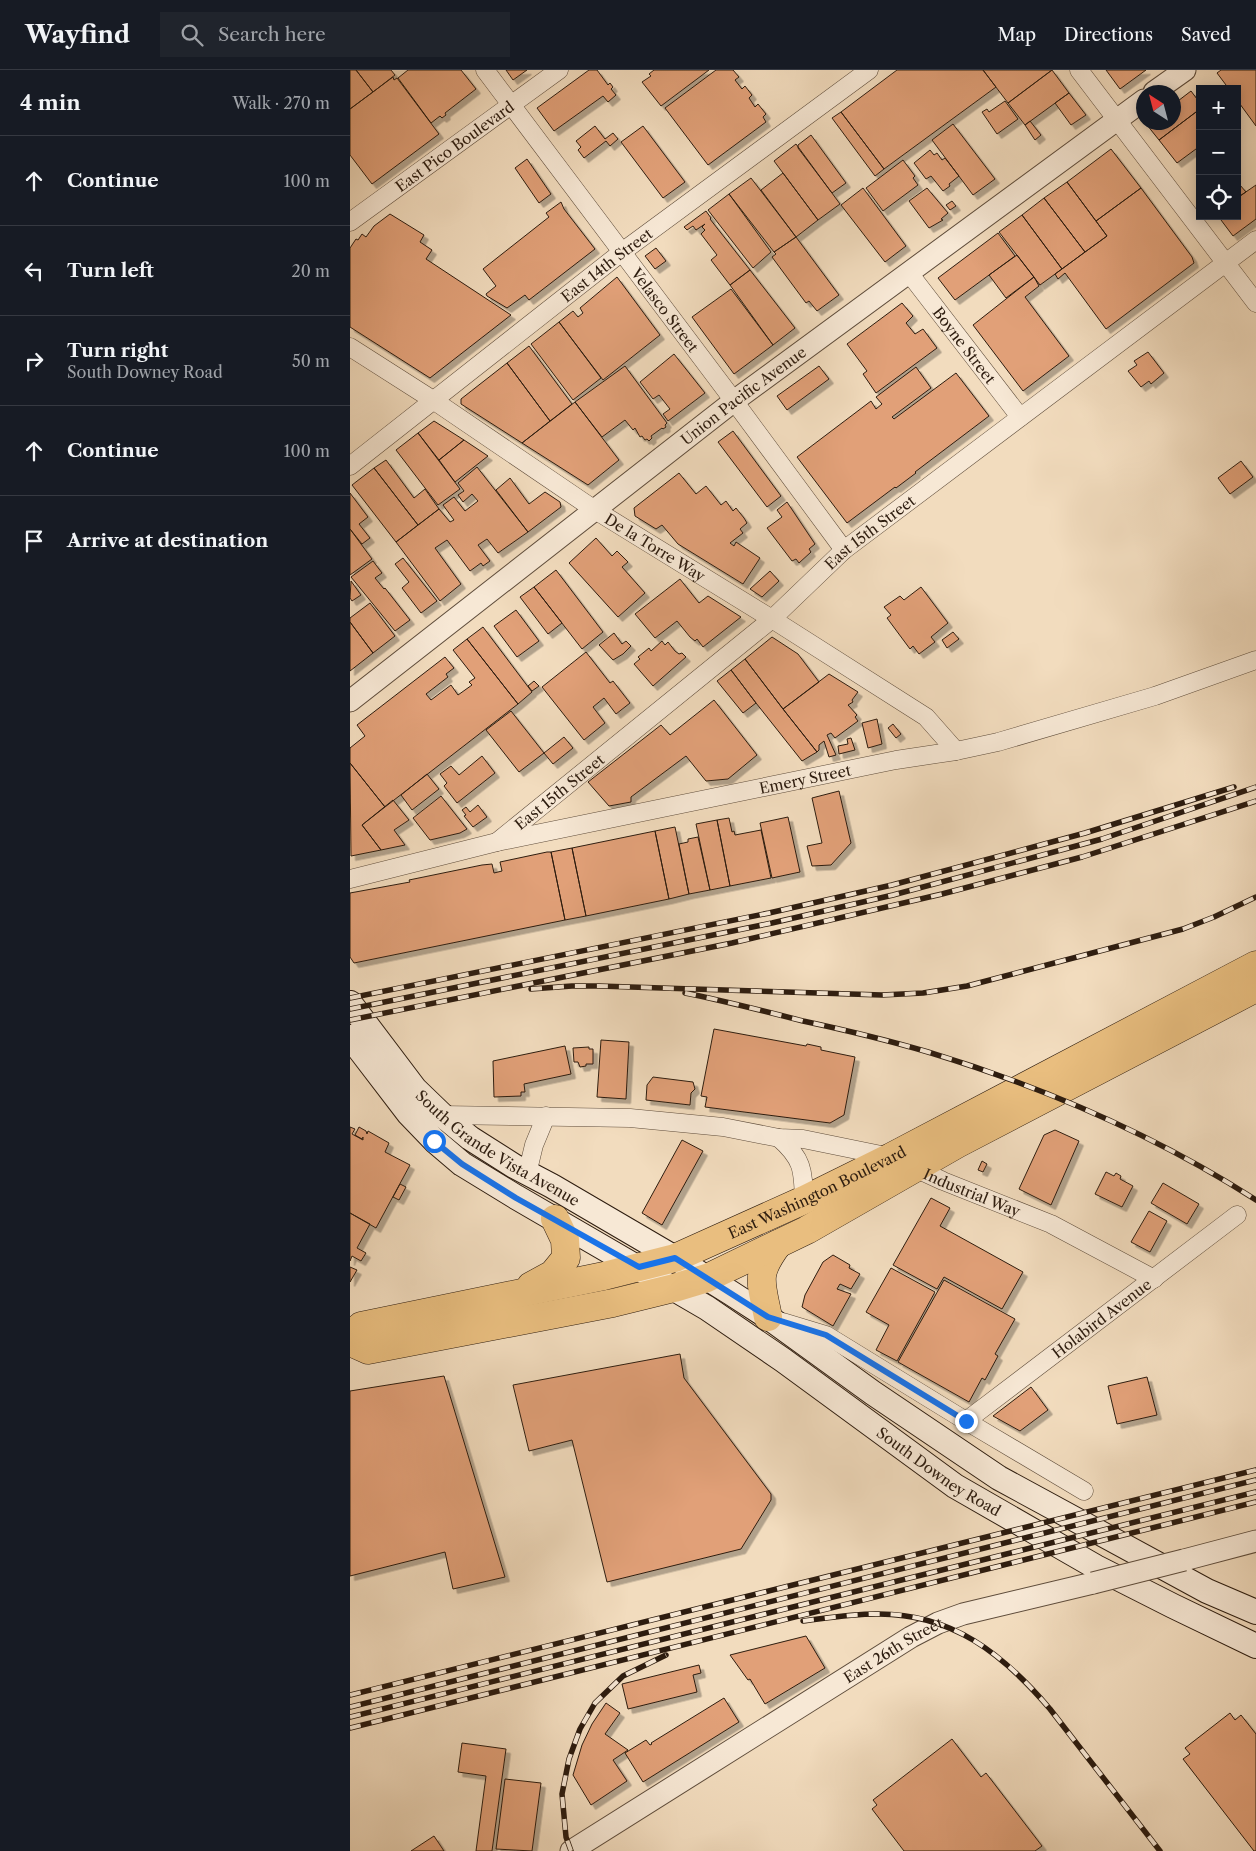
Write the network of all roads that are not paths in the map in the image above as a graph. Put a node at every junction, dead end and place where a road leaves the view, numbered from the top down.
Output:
1 (485, 70) edge
2 (559, 70) edge
3 (869, 70) edge
4 (1079, 70) edge
5 (1185, 70) edge
6 (1164, 85) edge
7 (511, 105) junction
8 (1136, 106) edge
9 (1116, 120) junction
10 (350, 222) edge
11 (1256, 240) edge
12 (622, 252) junction
13 (1226, 262) junction
14 (909, 273) junction
15 (1256, 303) edge
16 (350, 347) edge
17 (433, 400) junction
18 (734, 401) junction
19 (1020, 418) junction
20 (350, 466) edge
21 (595, 510) junction
22 (844, 550) junction
23 (772, 619) junction
24 (1256, 660) edge
25 (350, 701) edge
26 (956, 751) junction
27 (497, 842) junction
28 (350, 879) edge
29 (1256, 966) edge
30 (1256, 988) edge
31 (350, 1003) edge
32 (350, 1038) edge
33 (442, 1115) junction
34 (546, 1116) junction
35 (424, 1130) junction
36 (780, 1138) junction
37 (903, 1162) junction
38 (527, 1174) junction
39 (804, 1200) junction
40 (1237, 1215) dead end
41 (556, 1219) junction
42 (778, 1244) junction
43 (675, 1258) junction
44 (639, 1267) junction
45 (707, 1278) junction
46 (1154, 1279) junction
47 (674, 1288) junction
48 (519, 1293) junction
49 (768, 1317) junction
50 (350, 1338) edge
51 (350, 1342) edge
52 (966, 1421) junction
53 (1084, 1491) dead end
54 (1256, 1541) edge
55 (1256, 1612) edge
56 (1256, 1646) edge
57 (571, 1851) edge

1 - 7 street, Velasco Street
2 - 7 street, East Pico Boulevard
3 - 12 street, East 14th Street
4 - 9 street
5 - 6 street
7 - 10 street, East Pico Boulevard
7 - 12 street, Velasco Street
8 - 9 street, Union Pacific Avenue
9 - 13 street
9 - 14 street, Union Pacific Avenue
11 - 13 street, East 15th Street
12 - 17 street, East 14th Street
12 - 18 street, Velasco Street
13 - 15 street
13 - 19 street, East 15th Street
14 - 18 street, Union Pacific Avenue
14 - 19 street, Boyne Street
16 - 17 street, De la Torre Way
17 - 20 street, East 14th Street
17 - 21 street, De la Torre Way
18 - 21 street, Union Pacific Avenue
18 - 22 street, Velasco Street
19 - 22 street, East 15th Street
21 - 23 street, De la Torre Way
21 - 25 street, Union Pacific Avenue
22 - 23 street, East 15th Street
23 - 26 street, De la Torre Way
23 - 27 street, East 15th Street
24 - 26 street, Emery Street
26 - 27 street, Emery Street
27 - 28 street, Emery Street
29 - 37 main road, East Washington Boulevard
30 - 37 main road, East Washington Boulevard
31 - 33 main road, South Grande Vista Avenue
32 - 35 main road, South Grande Vista Avenue
33 - 34 street, Industrial Way
33 - 35 street
33 - 38 main road, South Grande Vista Avenue
34 - 36 street, Industrial Way
34 - 38 street
35 - 41 main road, South Grande Vista Avenue
36 - 37 street, Industrial Way
36 - 39 street
37 - 39 main road, East Washington Boulevard
37 - 42 main road, East Washington Boulevard
37 - 46 street, Industrial Way
38 - 43 main road, South Grande Vista Avenue
39 - 43 main road, East Washington Boulevard
40 - 46 street, Holabird Avenue
41 - 44 main road, South Grande Vista Avenue
41 - 48 main road
42 - 45 main road, East Washington Boulevard
42 - 49 main road
43 - 44 main road, East Washington Boulevard
43 - 45 main road, South Downey Road
44 - 47 main road, South Downey Road
44 - 48 main road, East Washington Boulevard
45 - 47 main road, East Washington Boulevard
45 - 49 main road, South Downey Road
46 - 52 street, Holabird Avenue
47 - 51 main road, East Washington Boulevard
47 - 56 main road, South Downey Road
48 - 50 main road, East Washington Boulevard
49 - 52 street
49 - 55 main road, South Downey Road
52 - 53 street
54 - 57 street, East 26th Street, bridge

